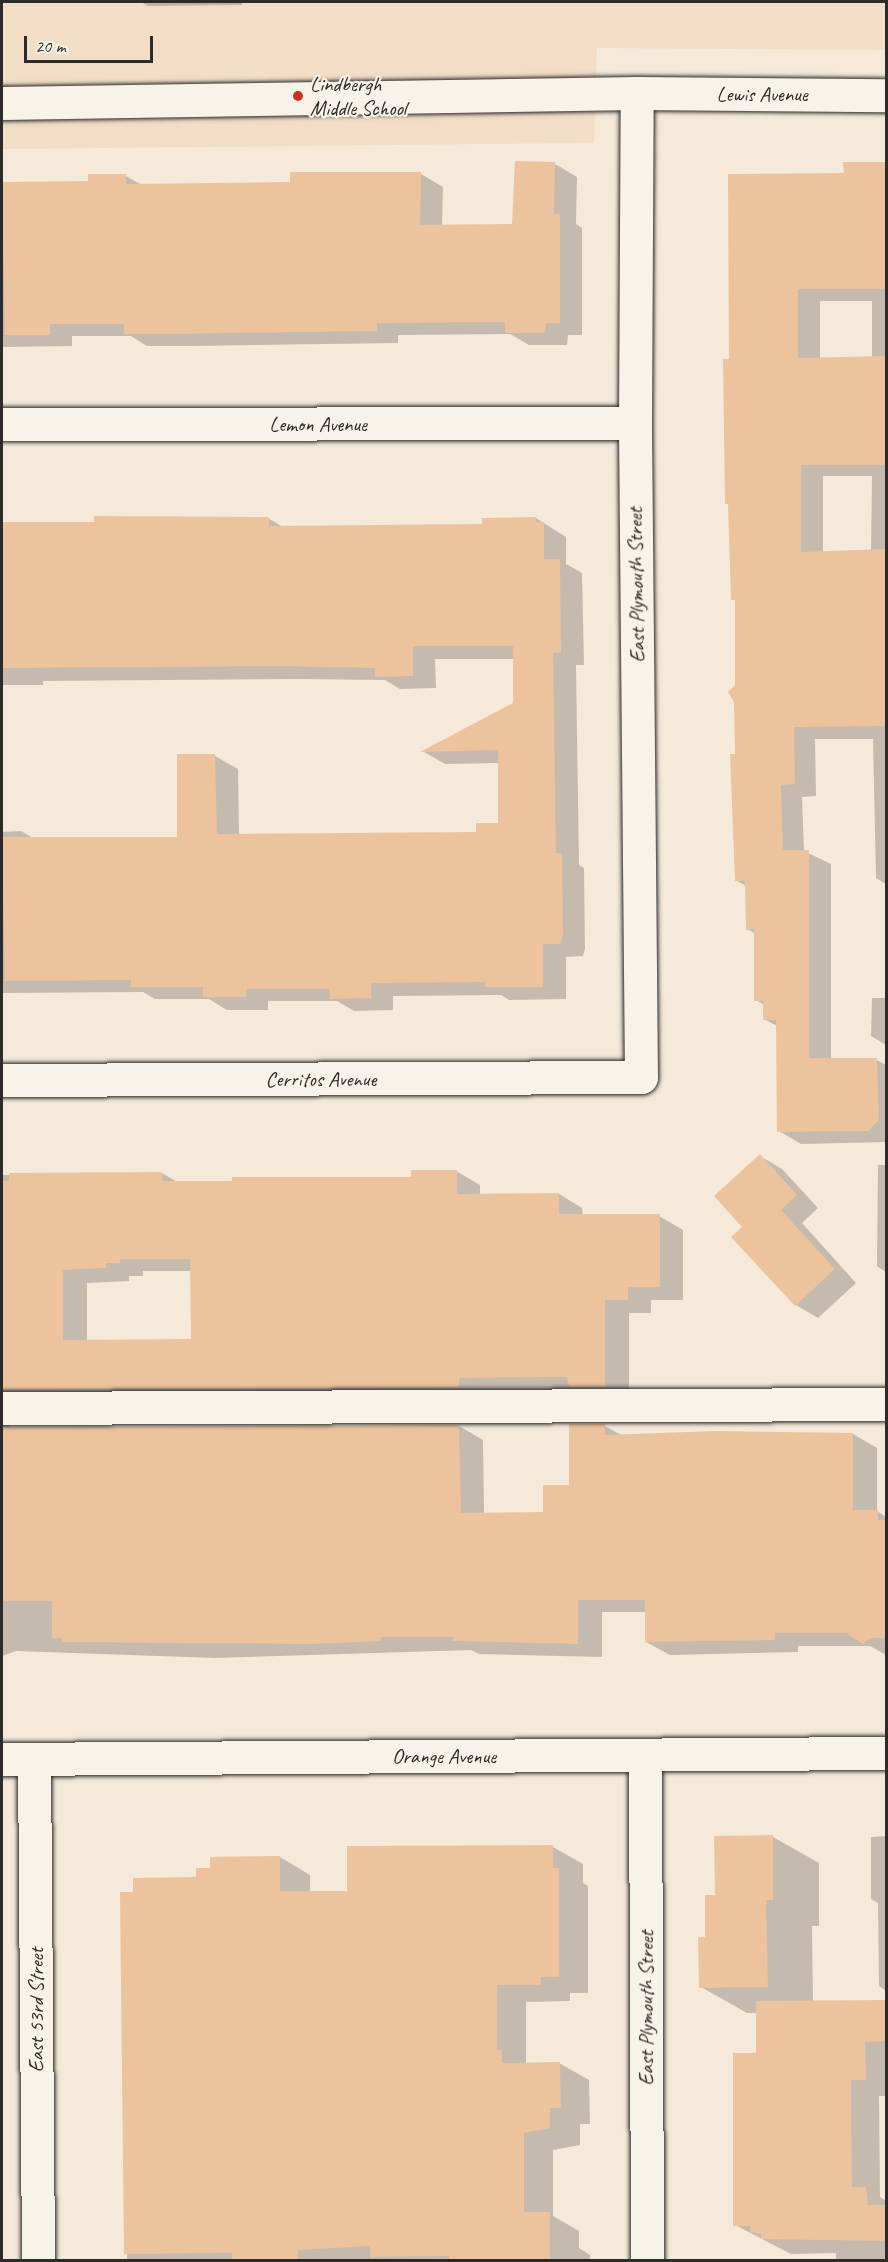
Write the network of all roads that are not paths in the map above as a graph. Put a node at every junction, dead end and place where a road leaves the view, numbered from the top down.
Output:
1 (637, 93) junction
2 (886, 95) edge
3 (2, 104) edge
4 (635, 423) junction
5 (2, 424) edge
6 (641, 1077) joint
7 (2, 1080) edge
8 (886, 1404) edge
9 (2, 1408) edge
10 (886, 1753) edge
11 (645, 1755) junction
12 (2, 1759) edge
13 (34, 1759) junction
14 (38, 2260) edge
15 (647, 2260) edge

1 - 2 street, Lewis Avenue
1 - 3 street, Lewis Avenue
1 - 4 street, East Plymouth Street
4 - 5 street, Lemon Avenue
4 - 6 street, East Plymouth Street
6 - 7 street, Cerritos Avenue
8 - 9 street
10 - 11 street, Orange Avenue
11 - 13 street, Orange Avenue
11 - 15 street, East Plymouth Street
12 - 13 street, Orange Avenue
13 - 14 street, East 53rd Street

